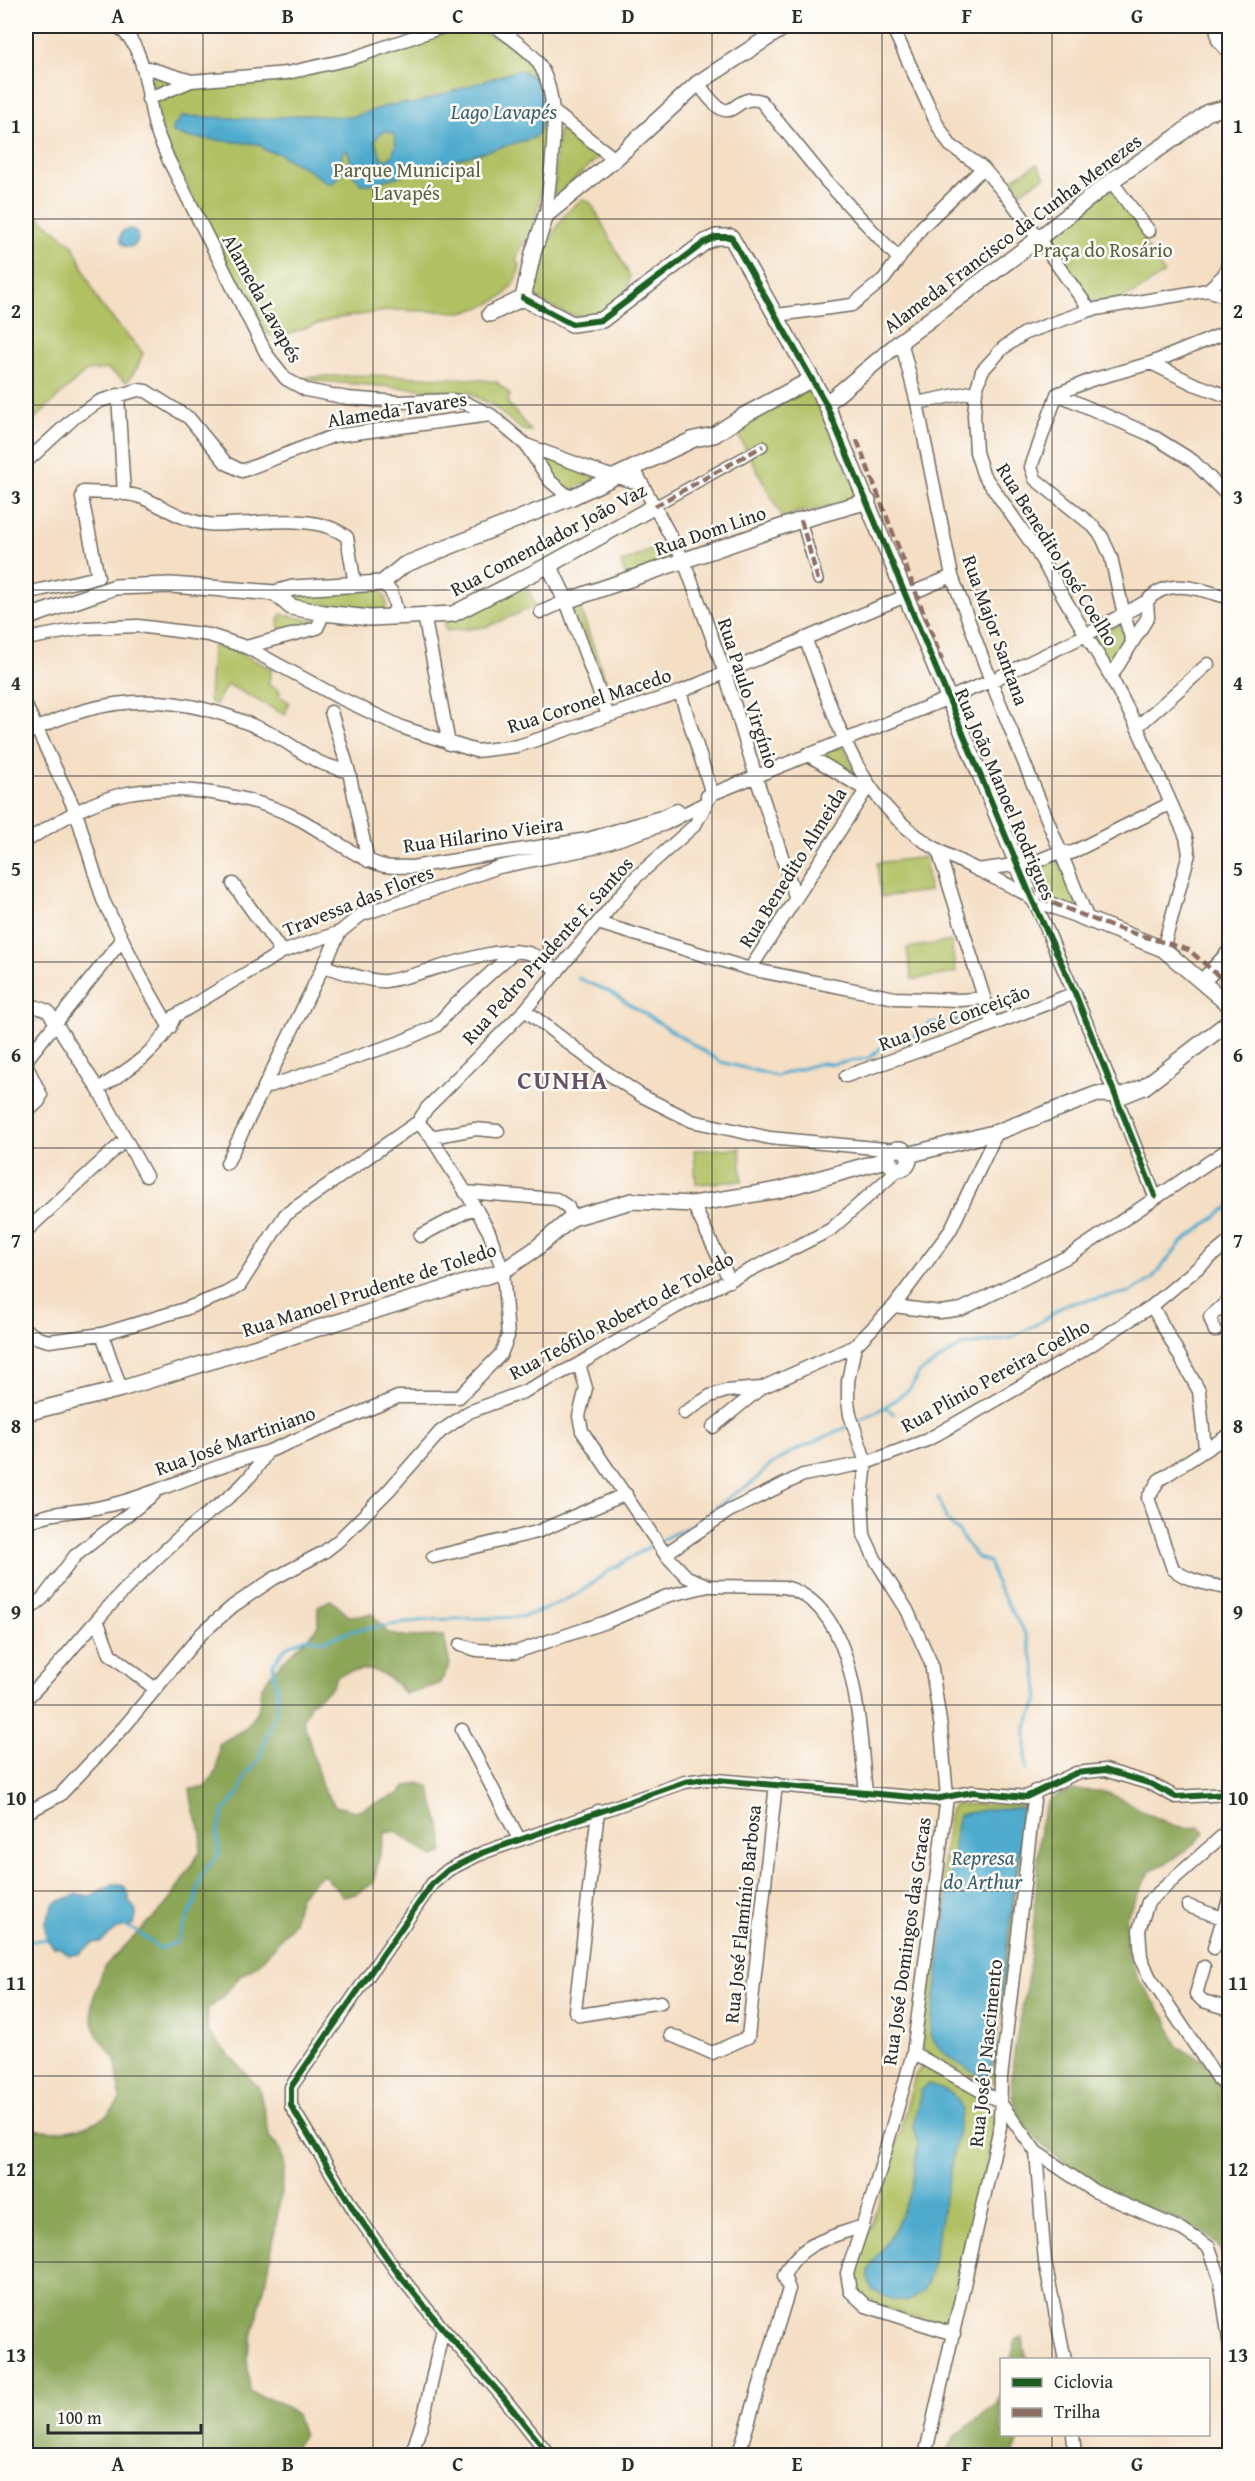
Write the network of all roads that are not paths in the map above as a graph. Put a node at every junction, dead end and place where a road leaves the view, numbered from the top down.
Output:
1 (117, 26) edge
2 (445, 26) edge
3 (495, 26) edge
4 (786, 26) edge
5 (892, 26) edge
6 (1216, 26) edge
7 (1230, 54) edge
8 (142, 66) junction
9 (191, 81) junction
10 (698, 83) junction
11 (148, 99) junction
12 (1230, 107) edge
13 (554, 112) junction
14 (615, 159) junction
15 (983, 168) junction
16 (1111, 181) junction
17 (546, 215) junction
18 (1149, 231) dead end
19 (1038, 239) junction
20 (899, 259) junction
21 (1230, 259) edge
22 (1208, 290) junction
23 (523, 298) junction
24 (1230, 298) edge
25 (1090, 310) junction
26 (490, 314) dead end
27 (777, 315) junction
28 (1230, 331) edge
29 (901, 341) junction
30 (1151, 363) junction
31 (812, 379) junction
32 (976, 391) junction
33 (1056, 394) junction
34 (118, 395) junction
35 (1225, 395) dead end
36 (917, 403) junction
37 (826, 404) junction
38 (491, 415) junction
39 (526, 445) junction
40 (763, 447) dead end
41 (26, 462) edge
42 (633, 467) junction
43 (614, 477) junction
44 (642, 484) junction
45 (124, 494) junction
46 (570, 498) junction
47 (1230, 498) edge
48 (868, 501) junction
49 (655, 506) junction
50 (801, 520) junction
51 (684, 561) junction
52 (549, 566) junction
53 (952, 576) junction
54 (98, 577) junction
55 (818, 580) dead end
56 (382, 583) junction
57 (355, 585) junction
58 (115, 587) junction
59 (26, 593) edge
60 (275, 593) junction
61 (906, 596) junction
62 (1230, 598) edge
63 (566, 601) junction
64 (1147, 601) junction
65 (540, 612) dead end
66 (324, 613) junction
67 (424, 615) junction
68 (1124, 615) junction
69 (390, 617) junction
70 (26, 618) edge
71 (1086, 635) junction
72 (806, 638) junction
73 (26, 639) edge
74 (1132, 641) junction
75 (246, 646) junction
76 (1208, 664) dead end
77 (725, 673) junction
78 (1111, 677) junction
79 (991, 681) junction
80 (680, 692) junction
81 (948, 698) junction
82 (26, 706) edge
83 (331, 712) dead end
84 (608, 716) junction
85 (1137, 727) junction
86 (31, 732) edge
87 (844, 740) junction
88 (449, 744) junction
89 (807, 754) junction
90 (349, 772) junction
91 (756, 777) junction
92 (866, 788) junction
93 (710, 798) junction
94 (1171, 803) junction
95 (76, 812) junction
96 (26, 841) edge
97 (938, 850) junction
98 (1061, 851) junction
99 (368, 861) junction
100 (499, 867) joint
101 (1019, 869) junction
102 (976, 870) junction
103 (233, 884) dead end
104 (795, 896) junction
105 (1031, 897) junction
106 (1089, 922) junction
107 (598, 923) junction
108 (340, 932) junction
109 (122, 940) junction
110 (1163, 949) junction
111 (515, 951) junction
112 (282, 952) junction
113 (1230, 952) edge
114 (322, 966) junction
115 (750, 969) junction
116 (558, 971) junction
117 (1203, 981) junction
118 (1075, 993) junction
119 (983, 998) junction
120 (26, 1003) edge
121 (1230, 1006) edge
122 (525, 1010) junction
123 (56, 1022) junction
124 (1230, 1022) edge
125 (992, 1023) junction
126 (170, 1028) junction
127 (846, 1076) dead end
128 (264, 1088) junction
129 (99, 1089) junction
130 (1113, 1093) junction
131 (26, 1113) edge
132 (418, 1122) junction
133 (498, 1131) dead end
134 (997, 1132) junction
135 (431, 1137) junction
136 (125, 1140) junction
137 (1230, 1148) edge
138 (897, 1158) junction
139 (227, 1163) dead end
140 (146, 1176) dead end
141 (465, 1192) junction
142 (1155, 1196) junction
143 (693, 1204) junction
144 (475, 1207) junction
145 (572, 1218) junction
146 (26, 1231) edge
147 (420, 1236) dead end
148 (1230, 1241) edge
149 (503, 1271) junction
150 (730, 1281) junction
151 (1230, 1299) edge
152 (894, 1306) junction
153 (1152, 1306) junction
154 (26, 1330) edge
155 (1215, 1331) dead end
156 (102, 1334) junction
157 (855, 1346) junction
158 (579, 1364) junction
159 (761, 1388) junction
160 (122, 1389) junction
161 (459, 1397) junction
162 (469, 1412) junction
163 (26, 1413) edge
164 (684, 1413) dead end
165 (713, 1427) dead end
166 (1230, 1434) edge
167 (1205, 1448) junction
168 (267, 1452) junction
169 (866, 1463) junction
170 (163, 1488) junction
171 (626, 1494) junction
172 (26, 1525) edge
173 (664, 1552) junction
174 (433, 1557) dead end
175 (709, 1586) junction
176 (1230, 1588) edge
177 (26, 1612) edge
178 (97, 1620) junction
179 (460, 1645) dead end
180 (154, 1688) junction
181 (26, 1699) edge
182 (462, 1730) dead end
183 (776, 1784) junction
184 (866, 1793) junction
185 (1031, 1794) junction
186 (1230, 1794) edge
187 (946, 1797) junction
188 (598, 1811) junction
189 (26, 1813) edge
190 (1230, 1829) edge
191 (519, 1839) junction
192 (1230, 1896) edge
193 (1188, 1906) dead end
194 (1226, 1919) edge
195 (1214, 1948) dead end
196 (1204, 1967) dead end
197 (661, 2002) dead end
198 (1230, 2009) edge
199 (671, 2035) dead end
200 (913, 2053) junction
201 (1230, 2089) edge
202 (999, 2101) junction
203 (1036, 2152) junction
204 (862, 2226) junction
205 (443, 2329) junction
206 (954, 2334) junction
207 (1230, 2347) edge
208 (1065, 2358) edge
209 (1073, 2436) edge
210 (411, 2456) edge
211 (550, 2456) edge
212 (738, 2456) edge
213 (926, 2456) edge
214 (1075, 2456) edge

1 - 8 street, Alameda Lavapés
2 - 9 street
3 - 13 street
4 - 10 street
5 - 15 street
6 - 7 street
8 - 9 street
8 - 11 street, Alameda Lavapés
9 - 11 street
10 - 14 street
10 - 20 street
11 - 38 street, Alameda Lavapés
12 - 16 street, Alameda Francisco da Cunha Menezes
13 - 14 street
13 - 17 street
14 - 17 street
15 - 19 street
15 - 20 street
16 - 18 street
16 - 19 street, Alameda Francisco da Cunha Menezes
17 - 23 street
19 - 25 street
19 - 29 street, Alameda Francisco da Cunha Menezes
20 - 27 street
21 - 22 street
22 - 24 street
22 - 25 street, Rua Benedito José Coelho
23 - 26 street
23 - 27 street, Rua João Manoel Rodrigues
25 - 32 street, Rua Benedito José Coelho
27 - 31 street, Rua João Manoel Rodrigues
28 - 30 street
29 - 36 street, Rua Major Santana
29 - 37 street, Alameda Francisco da Cunha Menezes
30 - 33 street
30 - 35 street
31 - 37 street, Rua João Manoel Rodrigues
31 - 42 street
32 - 36 street
32 - 71 street, Rua Benedito José Coelho
33 - 47 street
33 - 68 street
34 - 38 street, Alameda Tavares
34 - 41 street
34 - 45 street
36 - 53 street, Rua Major Santana
37 - 48 street, Rua João Manoel Rodrigues
38 - 39 street, Alameda Lavapés
39 - 43 street
39 - 46 street, Alameda Lavapés
40 - 49 street, Rua Comendador João Vaz
42 - 43 street
42 - 44 street
43 - 44 street
43 - 46 street
44 - 49 street
45 - 54 street
45 - 57 street
46 - 56 street
48 - 50 street, Rua Dom Lino
48 - 61 street, Rua João Manoel Rodrigues
49 - 51 street, Rua Paulo Virgínio
49 - 52 street, Rua Comendador João Vaz
50 - 51 street, Rua Dom Lino
50 - 55 street
51 - 63 street, Rua Dom Lino
51 - 77 street, Rua Paulo Virgínio
52 - 63 street
52 - 67 street, Rua Comendador João Vaz
53 - 61 street, Rua Coronel Macedo
53 - 79 street, Rua Major Santana
54 - 58 street
54 - 59 street
56 - 57 street
56 - 69 street
57 - 60 street
58 - 60 street
58 - 70 street
60 - 66 street, Rua Comendador João Vaz
61 - 72 street, Rua Coronel Macedo
61 - 81 street, Rua João Manoel Rodrigues
62 - 64 street
63 - 65 street
63 - 84 street
64 - 68 street
64 - 74 street
66 - 69 street, Rua Comendador João Vaz
66 - 75 street
67 - 69 street, Rua Comendador João Vaz
67 - 88 street
68 - 71 street
68 - 74 street
71 - 78 street, Rua Benedito José Coelho
71 - 79 street, Rua Hilarino Vieira
72 - 77 street, Rua Coronel Macedo
72 - 87 street
73 - 75 street, Rua Coronel Macedo
74 - 78 street
75 - 88 street, Rua Coronel Macedo
76 - 85 street
77 - 80 street, Rua Coronel Macedo
77 - 91 street, Rua Paulo Virgínio
78 - 85 street, Rua Benedito José Coelho
79 - 81 street, Rua Hilarino Vieira
79 - 98 street, Rua Major Santana
80 - 84 street, Rua Coronel Macedo
80 - 93 street
81 - 87 street, Rua Hilarino Vieira
81 - 101 street, Rua João Manoel Rodrigues
82 - 86 street
83 - 90 street
84 - 88 street, Rua Coronel Macedo
85 - 94 street, Rua Benedito José Coelho
86 - 90 street
86 - 95 street
87 - 89 street, Rua Hilarino Vieira
87 - 92 street
89 - 91 street, Rua Hilarino Vieira
89 - 92 street
90 - 99 street
91 - 93 street, Rua Hilarino Vieira
91 - 104 street, Rua Paulo Virgínio
92 - 97 street
92 - 104 street, Rua Benedito Almeida
93 - 99 street, Rua Hilarino Vieira
93 - 100 street, Rua Hilarino Vieira
93 - 107 street, Rua Pedro Prudente F. Santos
94 - 98 street
94 - 110 street, Rua Benedito José Coelho
95 - 96 street, Rua Hilarino Vieira
95 - 99 street, Rua Hilarino Vieira
95 - 109 street
97 - 102 street
97 - 119 street
98 - 101 street
98 - 106 street, Rua Major Santana
100 - 108 street, Travessa das Flores
101 - 102 street
101 - 105 street, Rua João Manoel Rodrigues
102 - 105 street
103 - 112 street
104 - 115 street, Rua Benedito Almeida
105 - 106 street
105 - 118 street, Rua João Manoel Rodrigues
106 - 110 street
107 - 115 street
107 - 116 street, Rua Pedro Prudente F. Santos
108 - 112 street, Travessa das Flores
108 - 114 street
109 - 123 street
109 - 126 street
110 - 117 street
111 - 114 street
111 - 116 street
111 - 128 street
112 - 126 street, Travessa das Flores
113 - 117 street
114 - 128 street
115 - 119 street
116 - 122 street, Rua Pedro Prudente F. Santos
117 - 121 street
118 - 125 street, Rua José Conceição
118 - 130 street, Rua João Manoel Rodrigues
119 - 125 street
120 - 123 street
122 - 132 street, Rua Pedro Prudente F. Santos
122 - 138 street
123 - 129 street
123 - 131 street
124 - 130 street, Rua Teófilo Roberto de Toledo
125 - 127 street, Rua José Conceição
126 - 129 street, Travessa das Flores
128 - 139 street
129 - 136 street
130 - 134 street, Rua Teófilo Roberto de Toledo
130 - 142 street, Rua João Manoel Rodrigues
132 - 135 street
132 - 156 street, Rua Pedro Prudente F. Santos
133 - 135 street
134 - 138 street, Rua Teófilo Roberto de Toledo
134 - 152 street
135 - 141 street
136 - 140 street
136 - 146 street
137 - 142 street
138 - 143 street, Rua Manoel Prudente de Toledo
138 - 150 street, Rua Teófilo Roberto de Toledo
141 - 144 street
141 - 145 street
142 - 152 street
143 - 145 street, Rua Manoel Prudente de Toledo
143 - 150 street
144 - 147 street
144 - 149 street
145 - 149 street, Rua Manoel Prudente de Toledo
148 - 153 street, Rua Plinio Pereira Coelho
149 - 160 street, Rua Manoel Prudente de Toledo
149 - 161 street
150 - 158 street, Rua Teófilo Roberto de Toledo
151 - 155 street
152 - 157 street
153 - 167 street
153 - 169 street, Rua Plinio Pereira Coelho
154 - 156 street, Rua Pedro Prudente F. Santos
156 - 160 street
157 - 159 street
157 - 169 street
158 - 162 street, Rua Teófilo Roberto de Toledo
158 - 171 street
159 - 164 street
159 - 165 street
160 - 163 street, Rua Manoel Prudente de Toledo
161 - 162 street
161 - 168 street, Rua José Martiniano
162 - 180 street, Rua Teófilo Roberto de Toledo
166 - 167 street
167 - 176 street
168 - 170 street, Rua José Martiniano
168 - 178 street
169 - 173 street, Rua Plinio Pereira Coelho
169 - 187 street, Rua José Domingos das Gracas
170 - 172 street, Rua José Martiniano
170 - 177 street
171 - 173 street
171 - 174 street
173 - 175 street
175 - 179 street
175 - 184 street
178 - 180 street
178 - 181 street
180 - 189 street, Rua Teófilo Roberto de Toledo
182 - 191 street
183 - 184 street
183 - 188 street
183 - 199 street, Rua José Flamínio Barbosa
184 - 187 street
185 - 186 street
185 - 187 street
185 - 202 street, Rua José P Nascimento
187 - 200 street, Rua José Domingos das Gracas
188 - 191 street
188 - 197 street
190 - 201 street
191 - 205 street
192 - 194 street
193 - 194 street
194 - 195 street
196 - 198 street
200 - 202 street
200 - 204 street, Rua José Domingos das Gracas
202 - 203 street
202 - 206 street, Rua José P Nascimento
203 - 207 street
203 - 208 street
204 - 206 street, Rua José Domingos das Gracas
204 - 212 street
205 - 210 street
205 - 211 street
206 - 213 street, Rua José P Nascimento
209 - 214 street

